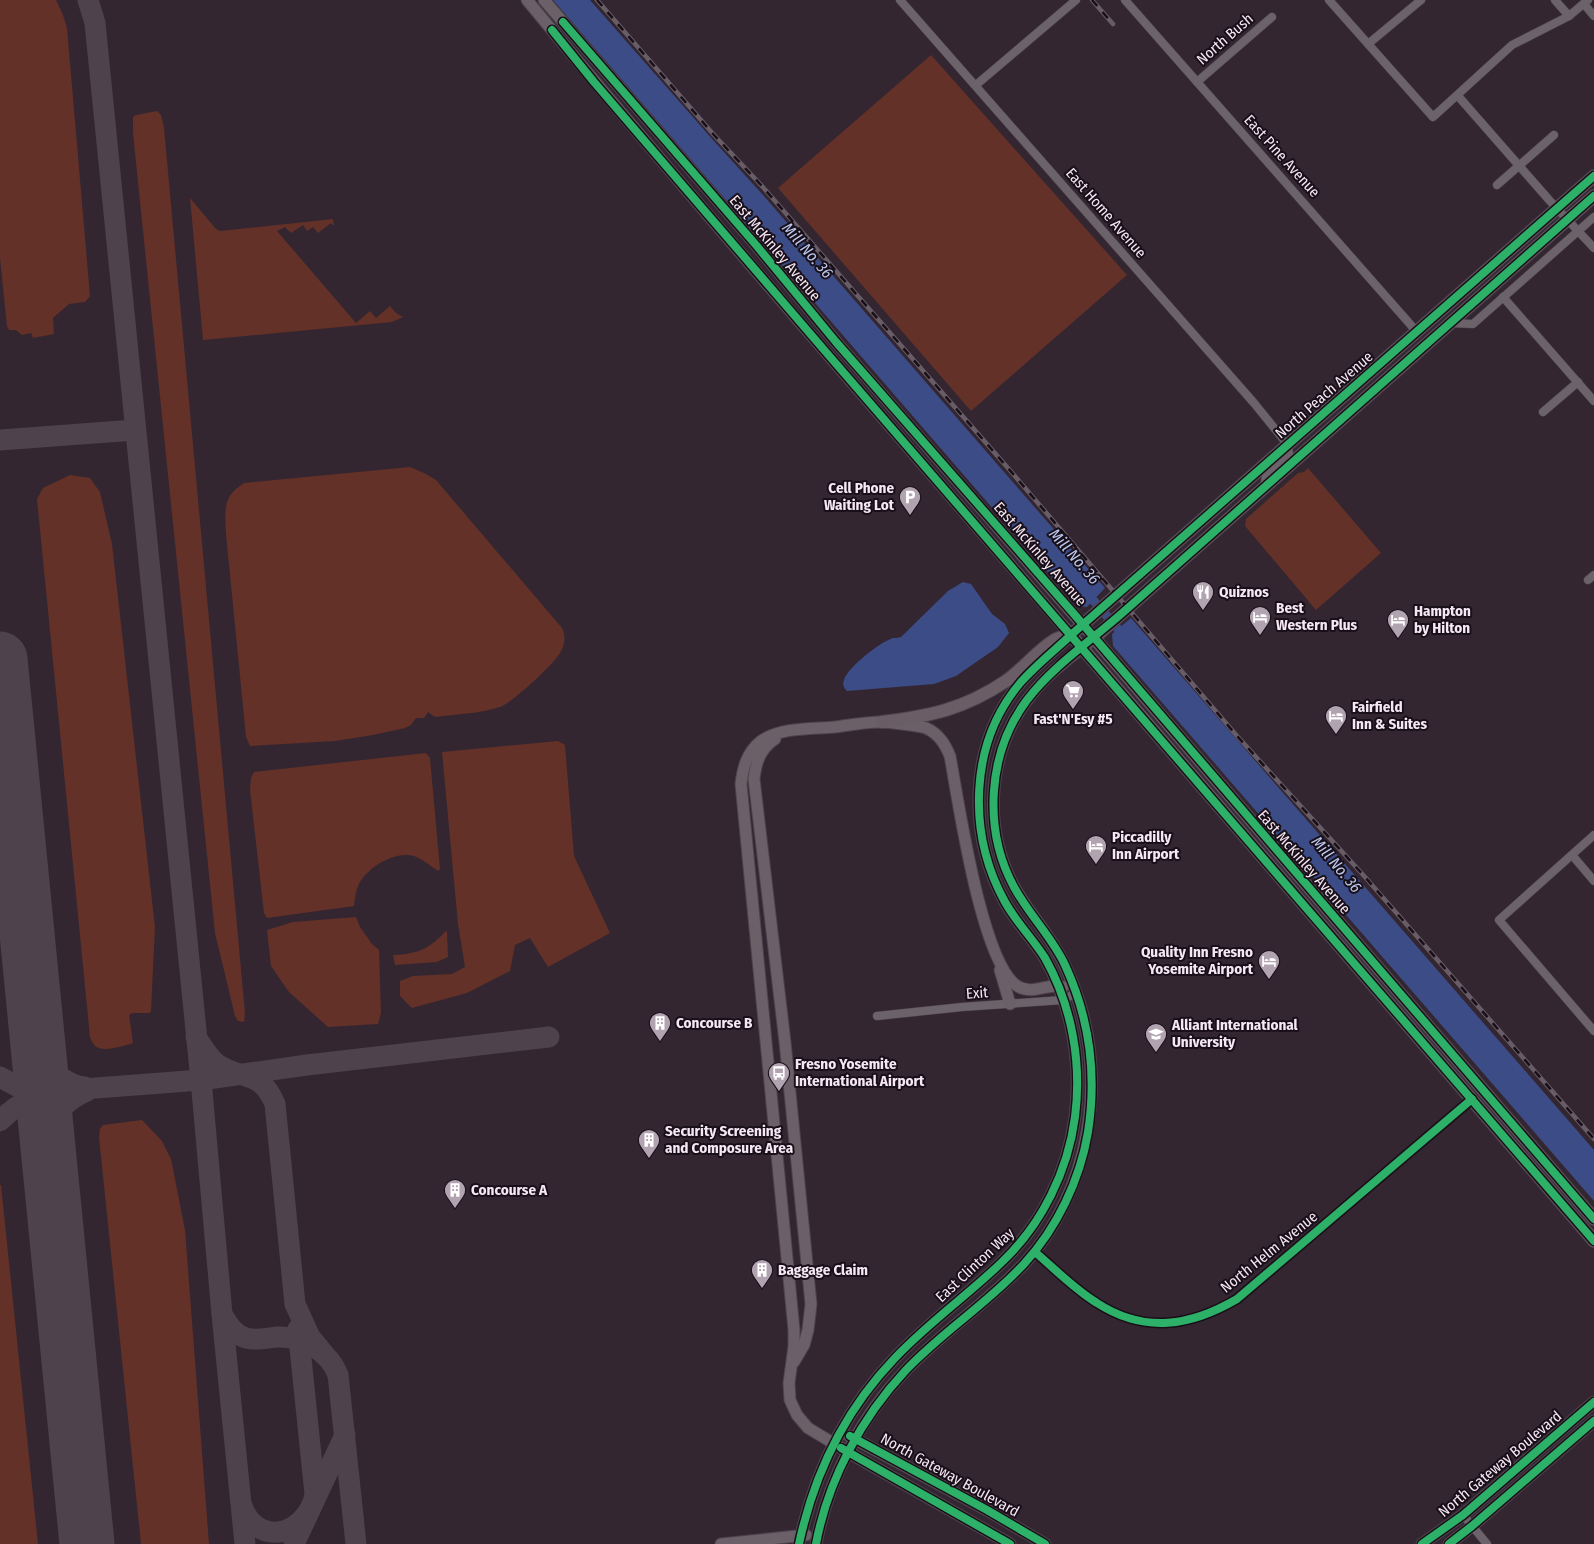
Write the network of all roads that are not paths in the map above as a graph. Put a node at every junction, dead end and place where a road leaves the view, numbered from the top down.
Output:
1 (527, 0) edge
2 (544, 0) edge
3 (900, 0) edge
4 (1076, 0) edge
5 (1125, 0) edge
6 (1329, 0) edge
7 (1421, 0) edge
8 (1556, 0) edge
9 (1586, 2) edge
10 (1569, 16) junction
11 (1594, 16) edge
12 (1272, 17) dead end
13 (563, 22) junction
14 (552, 30) junction
15 (1368, 44) junction
16 (594, 82) junction
17 (1197, 82) junction
18 (976, 85) junction
19 (1458, 96) junction
20 (1554, 135) dead end
21 (684, 162) junction
22 (1519, 166) junction
23 (1594, 176) edge
24 (681, 182) junction
25 (1497, 185) dead end
26 (1594, 196) edge
27 (1556, 208) junction
28 (1594, 217) edge
29 (1568, 219) junction
30 (1578, 231) junction
31 (756, 246) junction
32 (1594, 248) edge
33 (1485, 272) junction
34 (1503, 297) junction
35 (1452, 323) junction
36 (1417, 332) junction
37 (1431, 341) junction
38 (1578, 382) junction
39 (1594, 401) edge
40 (1360, 404) junction
41 (1543, 412) dead end
42 (1288, 445) junction
43 (1263, 488) junction
44 (1083, 625) junction
45 (1071, 635) junction
46 (1094, 638) junction
47 (1082, 647) junction
48 (882, 722) junction
49 (789, 731) junction
50 (1225, 813) junction
51 (1594, 835) edge
52 (1572, 855) junction
53 (1594, 881) edge
54 (1312, 892) junction
55 (993, 948) junction
56 (1058, 985) junction
57 (1076, 993) junction
58 (779, 1000) junction
59 (1063, 1000) junction
60 (762, 1002) junction
61 (1010, 1004) junction
62 (877, 1016) dead end
63 (1594, 1031) edge
64 (1472, 1099) junction
65 (1067, 1156) junction
66 (1546, 1164) junction
67 (1594, 1219) edge
68 (1594, 1241) edge
69 (1034, 1252) junction
70 (791, 1366) junction
71 (1594, 1402) edge
72 (1594, 1421) edge
73 (841, 1431) junction
74 (855, 1439) junction
75 (834, 1444) junction
76 (848, 1452) junction
77 (1463, 1515) junction
78 (1472, 1526) junction
79 (817, 1539) edge
80 (800, 1540) edge
81 (753, 1543) edge
82 (721, 1544) edge
83 (1010, 1544) edge
84 (1045, 1544) edge
85 (1422, 1544) edge
86 (1449, 1544) edge
87 (1487, 1544) edge

1 - 14 main road, East McKinley Avenue
2 - 13 main road, East McKinley Avenue
3 - 18 street, East Home Avenue
4 - 18 street
5 - 17 street, East Pine Avenue
6 - 15 street
7 - 15 street
8 - 10 street
9 - 10 street
9 - 11 street
10 - 19 street
12 - 17 street, North Bush
13 - 14 main road
13 - 21 main road, East McKinley Avenue
14 - 16 main road, East McKinley Avenue
15 - 19 street
16 - 21 main road
16 - 24 main road, East McKinley Avenue
17 - 36 street, East Pine Avenue
18 - 42 street, East Home Avenue
19 - 22 street
20 - 22 street
21 - 31 main road, East McKinley Avenue
22 - 25 street
22 - 27 street
23 - 27 main road, North Peach Avenue
24 - 31 main road
24 - 45 main road, East McKinley Avenue
26 - 29 main road, North Peach Avenue
27 - 29 street
27 - 33 main road, North Peach Avenue
28 - 30 street
29 - 30 street
29 - 35 main road, North Peach Avenue
30 - 32 street
30 - 34 street
31 - 44 main road, East McKinley Avenue
33 - 36 main road, North Peach Avenue
33 - 37 main road
34 - 35 street
34 - 38 street
35 - 37 main road, North Peach Avenue
36 - 40 main road
36 - 42 main road, North Peach Avenue
37 - 40 main road, North Peach Avenue
38 - 39 street
38 - 41 street
40 - 43 main road, North Peach Avenue
42 - 43 street
42 - 44 main road, North Peach Avenue
43 - 46 main road, North Peach Avenue
44 - 45 main road, North Peach Avenue
44 - 46 main road, East McKinley Avenue
45 - 47 main road, East McKinley Avenue
45 - 48 main road, North Peach Avenue
45 - 56 main road, East Clinton Way
46 - 47 main road, North Peach Avenue
46 - 54 main road, East McKinley Avenue
47 - 50 main road, East McKinley Avenue
47 - 57 main road, East Clinton Way
48 - 49 main road, North Gateway Boulevard
48 - 55 main road, North Gateway Boulevard
49 - 58 main road
49 - 60 main road, North Gateway Boulevard
50 - 54 main road
50 - 64 main road, East McKinley Avenue
51 - 52 street
52 - 53 street
52 - 63 street
54 - 66 main road, East McKinley Avenue
55 - 56 main road
55 - 61 main road
56 - 57 main road
56 - 59 main road, East Clinton Way
57 - 59 street, Exit
57 - 69 main road, East Clinton Way
58 - 60 main road
58 - 70 main road
59 - 61 street, Exit
59 - 65 main road, East Clinton Way
60 - 70 main road, North Gateway Boulevard
61 - 62 street, Exit
64 - 66 main road
64 - 68 main road, East McKinley Avenue
64 - 69 street, North Helm Avenue
65 - 69 main road
65 - 73 main road, East Clinton Way
66 - 67 main road, East McKinley Avenue
69 - 74 main road, East Clinton Way
70 - 75 main road, North Gateway Boulevard
71 - 77 main road, North Gateway Boulevard
72 - 78 main road, North Gateway Boulevard
73 - 74 main road, North Gateway Boulevard
73 - 75 main road, East Clinton Way
74 - 76 main road, East Clinton Way
74 - 84 main road, North Gateway Boulevard
75 - 76 main road, North Gateway Boulevard
75 - 80 main road, East Clinton Way
76 - 79 main road, East Clinton Way
76 - 83 main road, North Gateway Boulevard
77 - 78 street
77 - 85 main road, North Gateway Boulevard
78 - 86 main road, North Gateway Boulevard
78 - 87 street
79 - 80 main road
80 - 81 main road
81 - 82 main road

